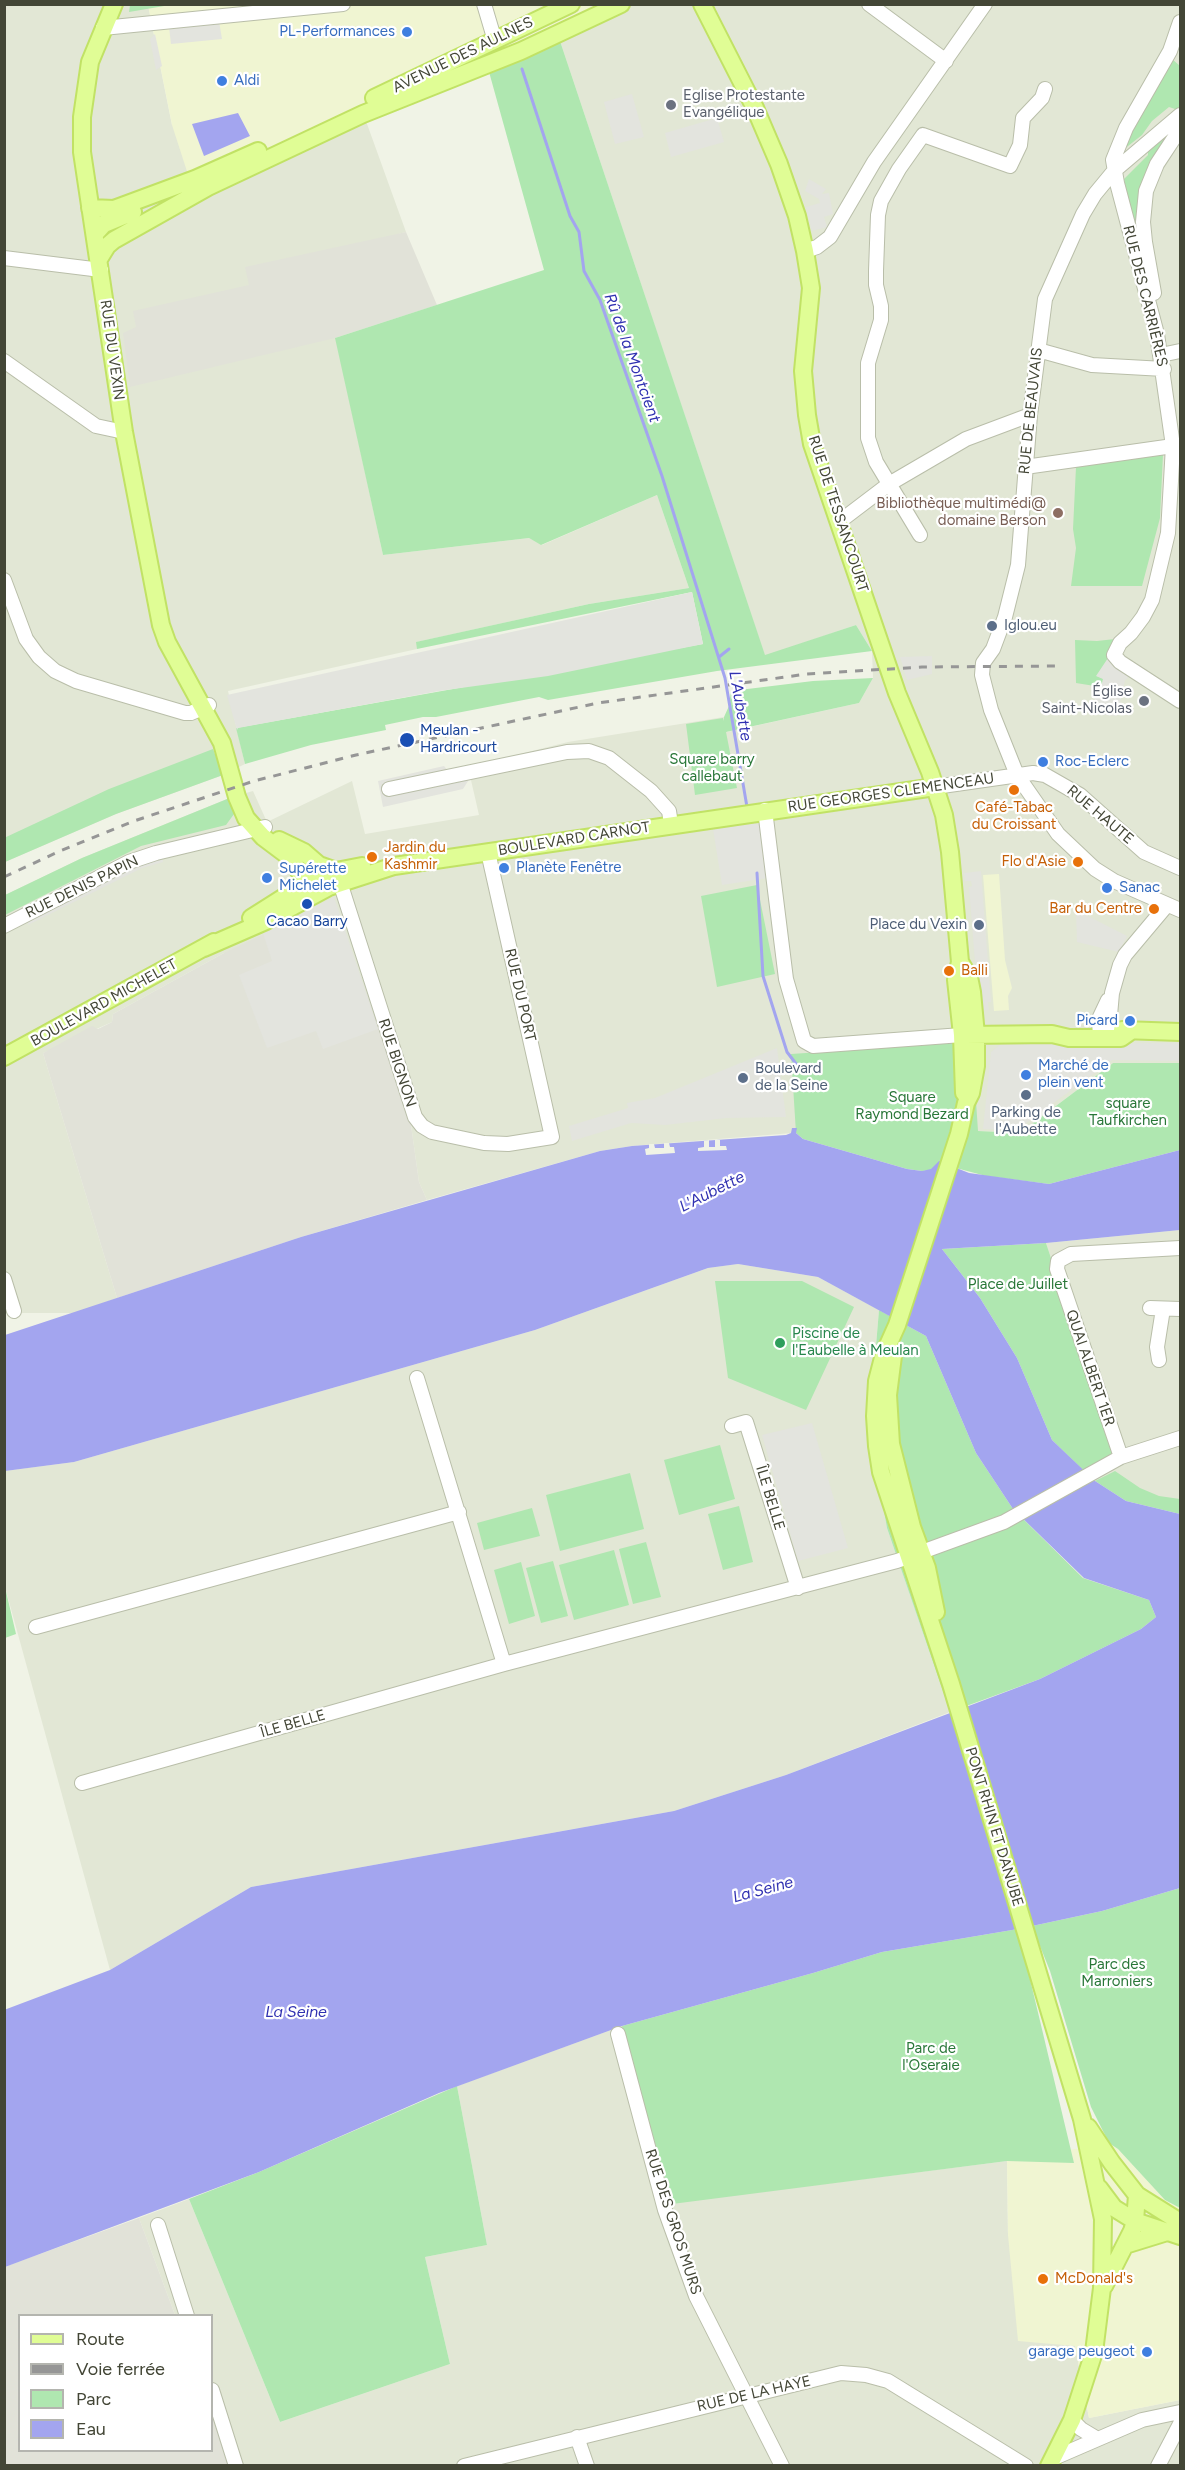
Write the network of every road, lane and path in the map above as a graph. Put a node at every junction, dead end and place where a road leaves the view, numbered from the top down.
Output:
1 (114, 4) edge
2 (343, 4) edge
3 (484, 4) edge
4 (571, 4) edge
5 (621, 4) edge
6 (869, 4) edge
7 (985, 4) edge
8 (703, 5) edge
9 (1180, 22) edge
10 (103, 28) junction
11 (495, 41) junction
12 (945, 61) junction
13 (1045, 89) dead end
14 (1180, 115) edge
15 (1180, 129) edge
16 (1114, 171) junction
17 (195, 179) junction
18 (90, 208) junction
19 (95, 234) junction
20 (114, 240) junction
21 (805, 251) junction
22 (4, 258) edge
23 (100, 264) junction
24 (1157, 334) junction
25 (1038, 350) junction
26 (1180, 351) edge
27 (4, 361) edge
28 (1162, 362) junction
29 (1030, 415) junction
30 (124, 432) junction
31 (1175, 441) edge
32 (1025, 467) junction
33 (889, 484) junction
34 (1176, 488) edge
35 (839, 522) junction
36 (920, 536) dead end
37 (4, 580) edge
38 (1180, 701) edge
39 (206, 707) junction
40 (1020, 779) junction
41 (935, 787) junction
42 (389, 789) dead end
43 (760, 811) junction
44 (670, 824) junction
45 (261, 828) junction
46 (488, 852) junction
47 (1180, 868) edge
48 (319, 880) junction
49 (1174, 907) edge
50 (4, 926) edge
51 (1180, 1032) edge
52 (1103, 1033) junction
53 (969, 1035) junction
54 (4, 1058) edge
55 (552, 1137) joint
56 (953, 1152) joint
57 (1180, 1248) edge
58 (4, 1279) edge
59 (1180, 1309) edge
60 (15, 1311) dead end
61 (1159, 1360) dead end
62 (417, 1378) dead end
63 (732, 1426) dead end
64 (1175, 1439) edge
65 (1121, 1457) junction
66 (459, 1512) junction
67 (915, 1555) junction
68 (798, 1588) junction
69 (36, 1627) dead end
70 (504, 1664) junction
71 (82, 1783) dead end
72 (618, 2034) dead end
73 (1082, 2119) junction
74 (1137, 2195) junction
75 (1109, 2213) junction
76 (1135, 2221) junction
77 (158, 2225) dead end
78 (1176, 2230) edge
79 (1125, 2245) junction
80 (1102, 2288) junction
81 (187, 2314) edge
82 (213, 2393) edge
83 (746, 2395) junction
84 (1180, 2412) edge
85 (1072, 2420) junction
86 (1180, 2425) edge
87 (577, 2437) junction
88 (1095, 2438) junction
89 (1051, 2462) edge
90 (236, 2466) edge
91 (464, 2466) edge
92 (587, 2466) edge
93 (782, 2466) edge
94 (1026, 2466) edge
95 (1158, 2466) edge

1 - 10 main road, RUE DU VEXIN
2 - 10 street
3 - 11 street
4 - 11 main road, AVENUE DES AULNES
5 - 20 main road
6 - 12 street
7 - 12 street
8 - 21 main road
9 - 16 street
10 - 18 main road, RUE DU VEXIN
11 - 17 main road, AVENUE DES AULNES
12 - 21 street
13 - 33 street
14 - 16 street
15 - 24 street
16 - 24 street, RUE DES CARRIÈRES
16 - 25 street, RUE DE BEAUVAIS
17 - 18 main road
17 - 19 main road
18 - 19 main road, RUE DU VEXIN
19 - 20 main road
19 - 23 main road, RUE DU VEXIN
20 - 23 main road
21 - 35 main road, RUE DE TESSANCOURT
22 - 23 street
23 - 30 main road, RUE DU VEXIN
24 - 28 street, RUE DES CARRIÈRES
25 - 28 street
25 - 29 street, RUE DE BEAUVAIS
26 - 28 street
27 - 30 street
28 - 31 street, RUE DES CARRIÈRES
29 - 32 street, RUE DE BEAUVAIS
29 - 33 street
30 - 39 main road, RUE DU VEXIN
31 - 32 street
31 - 34 street, RUE DES CARRIÈRES
32 - 40 street, RUE DE BEAUVAIS
33 - 35 street
33 - 36 street
34 - 38 street, RUE DES CARRIÈRES
35 - 41 main road, RUE DE TESSANCOURT
37 - 39 street
39 - 45 main road, RUE DU VEXIN
40 - 41 street, RUE GEORGES CLEMENCEAU
40 - 47 street, RUE HAUTE
40 - 49 street
41 - 43 main road, RUE GEORGES CLEMENCEAU
41 - 53 main road, RUE DE TESSANCOURT
42 - 44 street
43 - 44 main road, BOULEVARD CARNOT
43 - 53 street
44 - 46 main road, BOULEVARD CARNOT
45 - 48 main road, RUE DU VEXIN
45 - 50 street, RUE DENIS PAPIN
46 - 48 main road, BOULEVARD CARNOT
46 - 55 street, RUE DU PORT
48 - 54 main road, BOULEVARD MICHELET
48 - 55 street, RUE BIGNON
49 - 52 street
51 - 52 main road
52 - 53 main road
53 - 56 main road, RUE DE TESSANCOURT
56 - 67 main road, PONT RHIN ET DANUBE
57 - 65 street, QUAI ALBERT 1ER
58 - 60 street
59 - 61 street
62 - 66 street
63 - 68 street, ÎLE BELLE
64 - 65 street, ÎLE BELLE
65 - 67 street, ÎLE BELLE
66 - 69 street
66 - 70 street
67 - 68 street, ÎLE BELLE
67 - 73 main road, PONT RHIN ET DANUBE
68 - 70 street, ÎLE BELLE
70 - 71 street, ÎLE BELLE
72 - 83 street, RUE DES GROS MURS
73 - 74 main road
73 - 75 main road
74 - 75 main road
74 - 76 main road
74 - 78 main road
75 - 76 main road
75 - 80 main road
76 - 78 main road
76 - 79 main road
77 - 81 street
78 - 79 main road
79 - 80 main road
80 - 85 main road
82 - 90 street
83 - 87 street, RUE DE LA HAYE
83 - 93 street, RUE DES GROS MURS
83 - 94 street, RUE DE LA HAYE
84 - 86 street
84 - 88 street
85 - 88 street
85 - 89 main road
86 - 95 street
87 - 91 street, RUE DE LA HAYE
87 - 92 street
88 - 89 street

